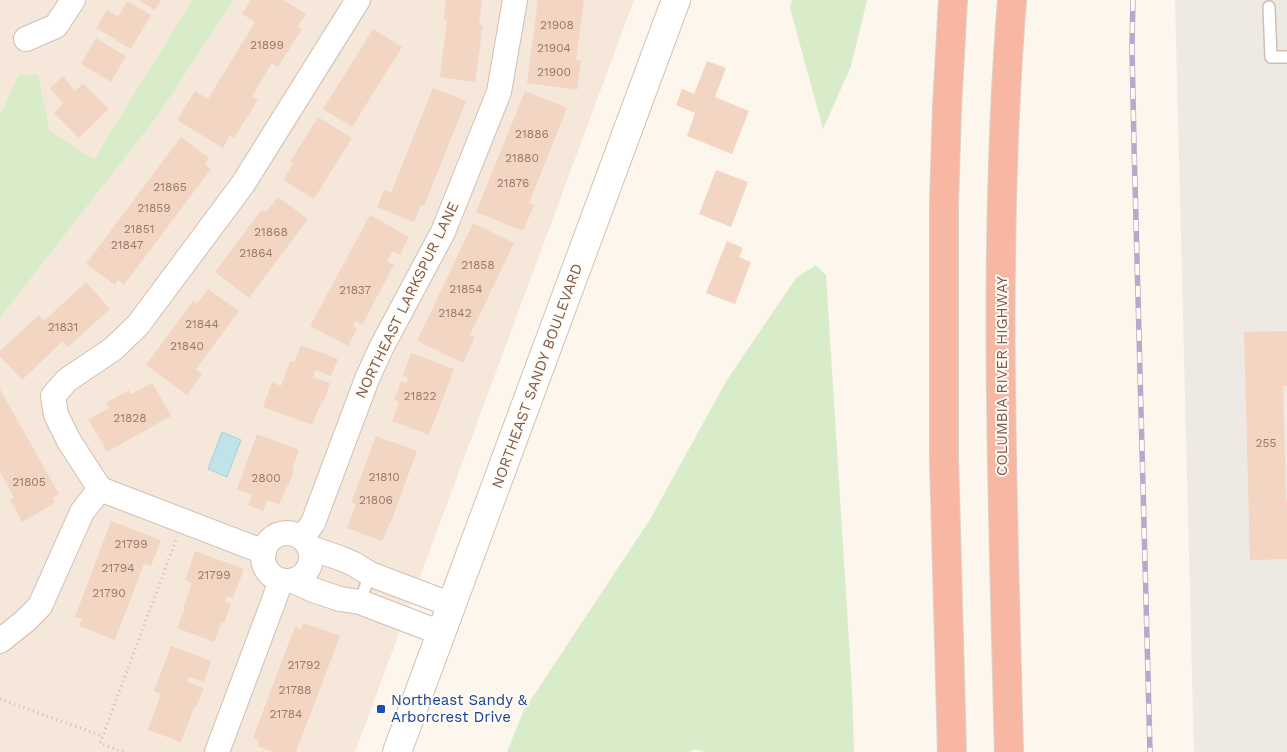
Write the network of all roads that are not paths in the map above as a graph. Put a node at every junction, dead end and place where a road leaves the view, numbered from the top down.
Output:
1 (72, 0) edge
2 (358, 0) edge
3 (515, 0) edge
4 (676, 0) edge
5 (953, 0) edge
6 (1012, 0) edge
7 (1269, 7) dead end
8 (26, 39) dead end
9 (1287, 57) edge
10 (100, 490) junction
11 (306, 543) junction
12 (264, 552) junction
13 (370, 574) junction
14 (287, 580) junction
15 (360, 602) junction
16 (452, 605) junction
17 (442, 633) junction
18 (0, 641) edge
19 (217, 752) edge
20 (397, 752) edge
21 (952, 752) edge
22 (1009, 752) edge

1 - 8 street
2 - 10 street
3 - 11 street, NORTHEAST LARKSPUR LANE
4 - 16 main road, NORTHEAST SANDY BOULEVARD
5 - 21 highway
6 - 22 highway, COLUMBIA RIVER HIGHWAY
7 - 9 lane
10 - 12 street
10 - 18 street
11 - 12 street
11 - 13 street
11 - 14 street
12 - 14 street
13 - 15 lane
13 - 16 street
14 - 15 street
14 - 19 street
15 - 17 street
16 - 17 main road, NORTHEAST SANDY BOULEVARD
17 - 20 main road, NORTHEAST SANDY BOULEVARD

